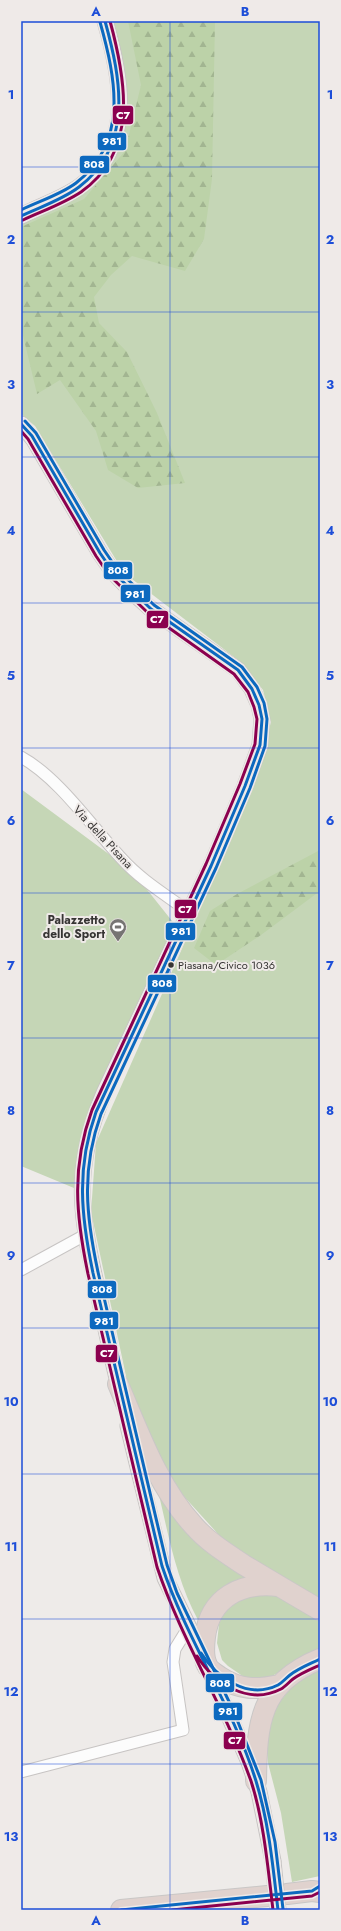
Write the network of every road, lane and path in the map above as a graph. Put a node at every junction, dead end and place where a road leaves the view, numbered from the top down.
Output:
1 (105, 21) edge
2 (21, 216) edge
3 (21, 424) edge
4 (21, 757) edge
5 (189, 912) junction
6 (85, 1235) junction
7 (21, 1270) edge
8 (118, 1384) junction
9 (278, 1586) junction
10 (320, 1610) edge
11 (188, 1628) junction
12 (320, 1660) edge
13 (207, 1665) junction
14 (278, 1685) junction
15 (21, 1772) edge
16 (256, 1781) junction
17 (317, 1890) edge
18 (278, 1900) edge
19 (121, 1910) edge

1 - 2 main road
3 - 5 main road
4 - 5 street, Via della Pisana
5 - 6 main road
6 - 7 street
6 - 8 main road
8 - 9 highway
8 - 11 main road
9 - 10 highway
9 - 13 highway
11 - 13 main road
11 - 15 street
12 - 14 highway
13 - 14 highway
13 - 16 main road
14 - 16 highway
16 - 18 main road, bridge
17 - 18 highway
18 - 19 highway

